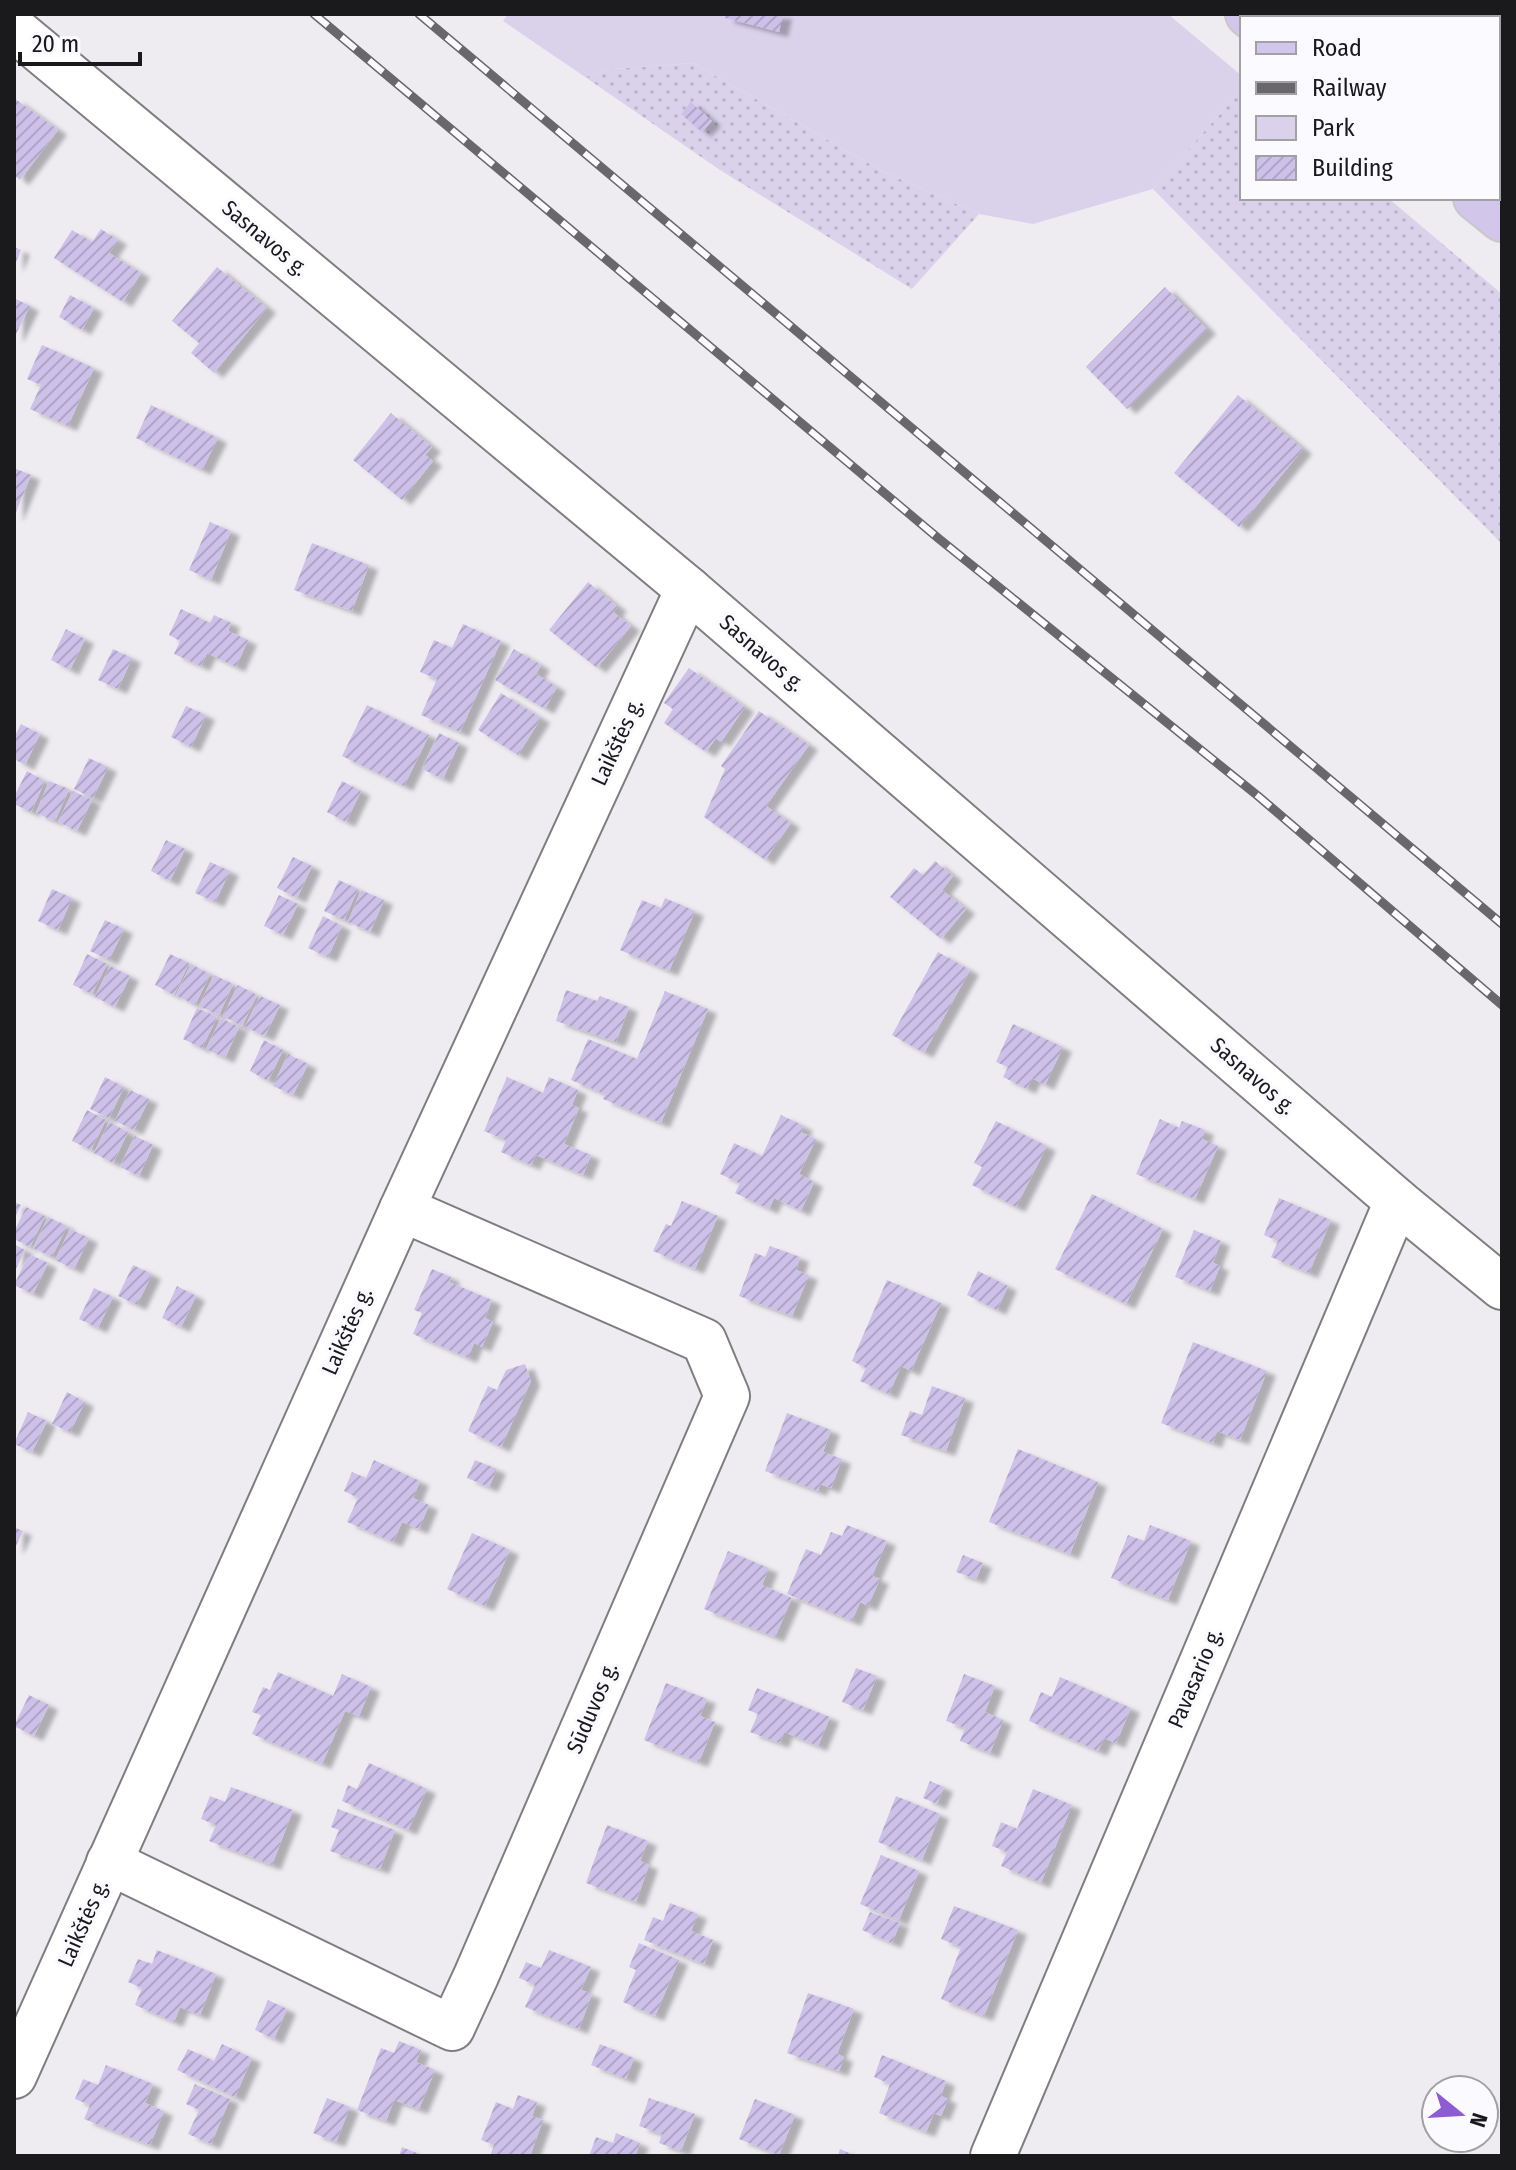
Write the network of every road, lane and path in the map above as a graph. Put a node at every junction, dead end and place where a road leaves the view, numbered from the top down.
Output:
1 (14, 29) edge
2 (1478, 200) edge
3 (1502, 219) edge
4 (688, 589) junction
5 (1397, 1201) junction
6 (402, 1209) junction
7 (1502, 1287) edge
8 (109, 1862) junction
9 (14, 2076) edge
10 (993, 2156) edge

1 - 4 street, Sasnavos g.
2 - 3 main road
4 - 5 street, Sasnavos g.
4 - 6 street, Laikštės g.
5 - 7 street, Sasnavos g.
5 - 10 street, Pavasario g.
6 - 8 street, Laikštės g.
6 - 8 street, Sūduvos g.
8 - 9 street, Laikštės g.

